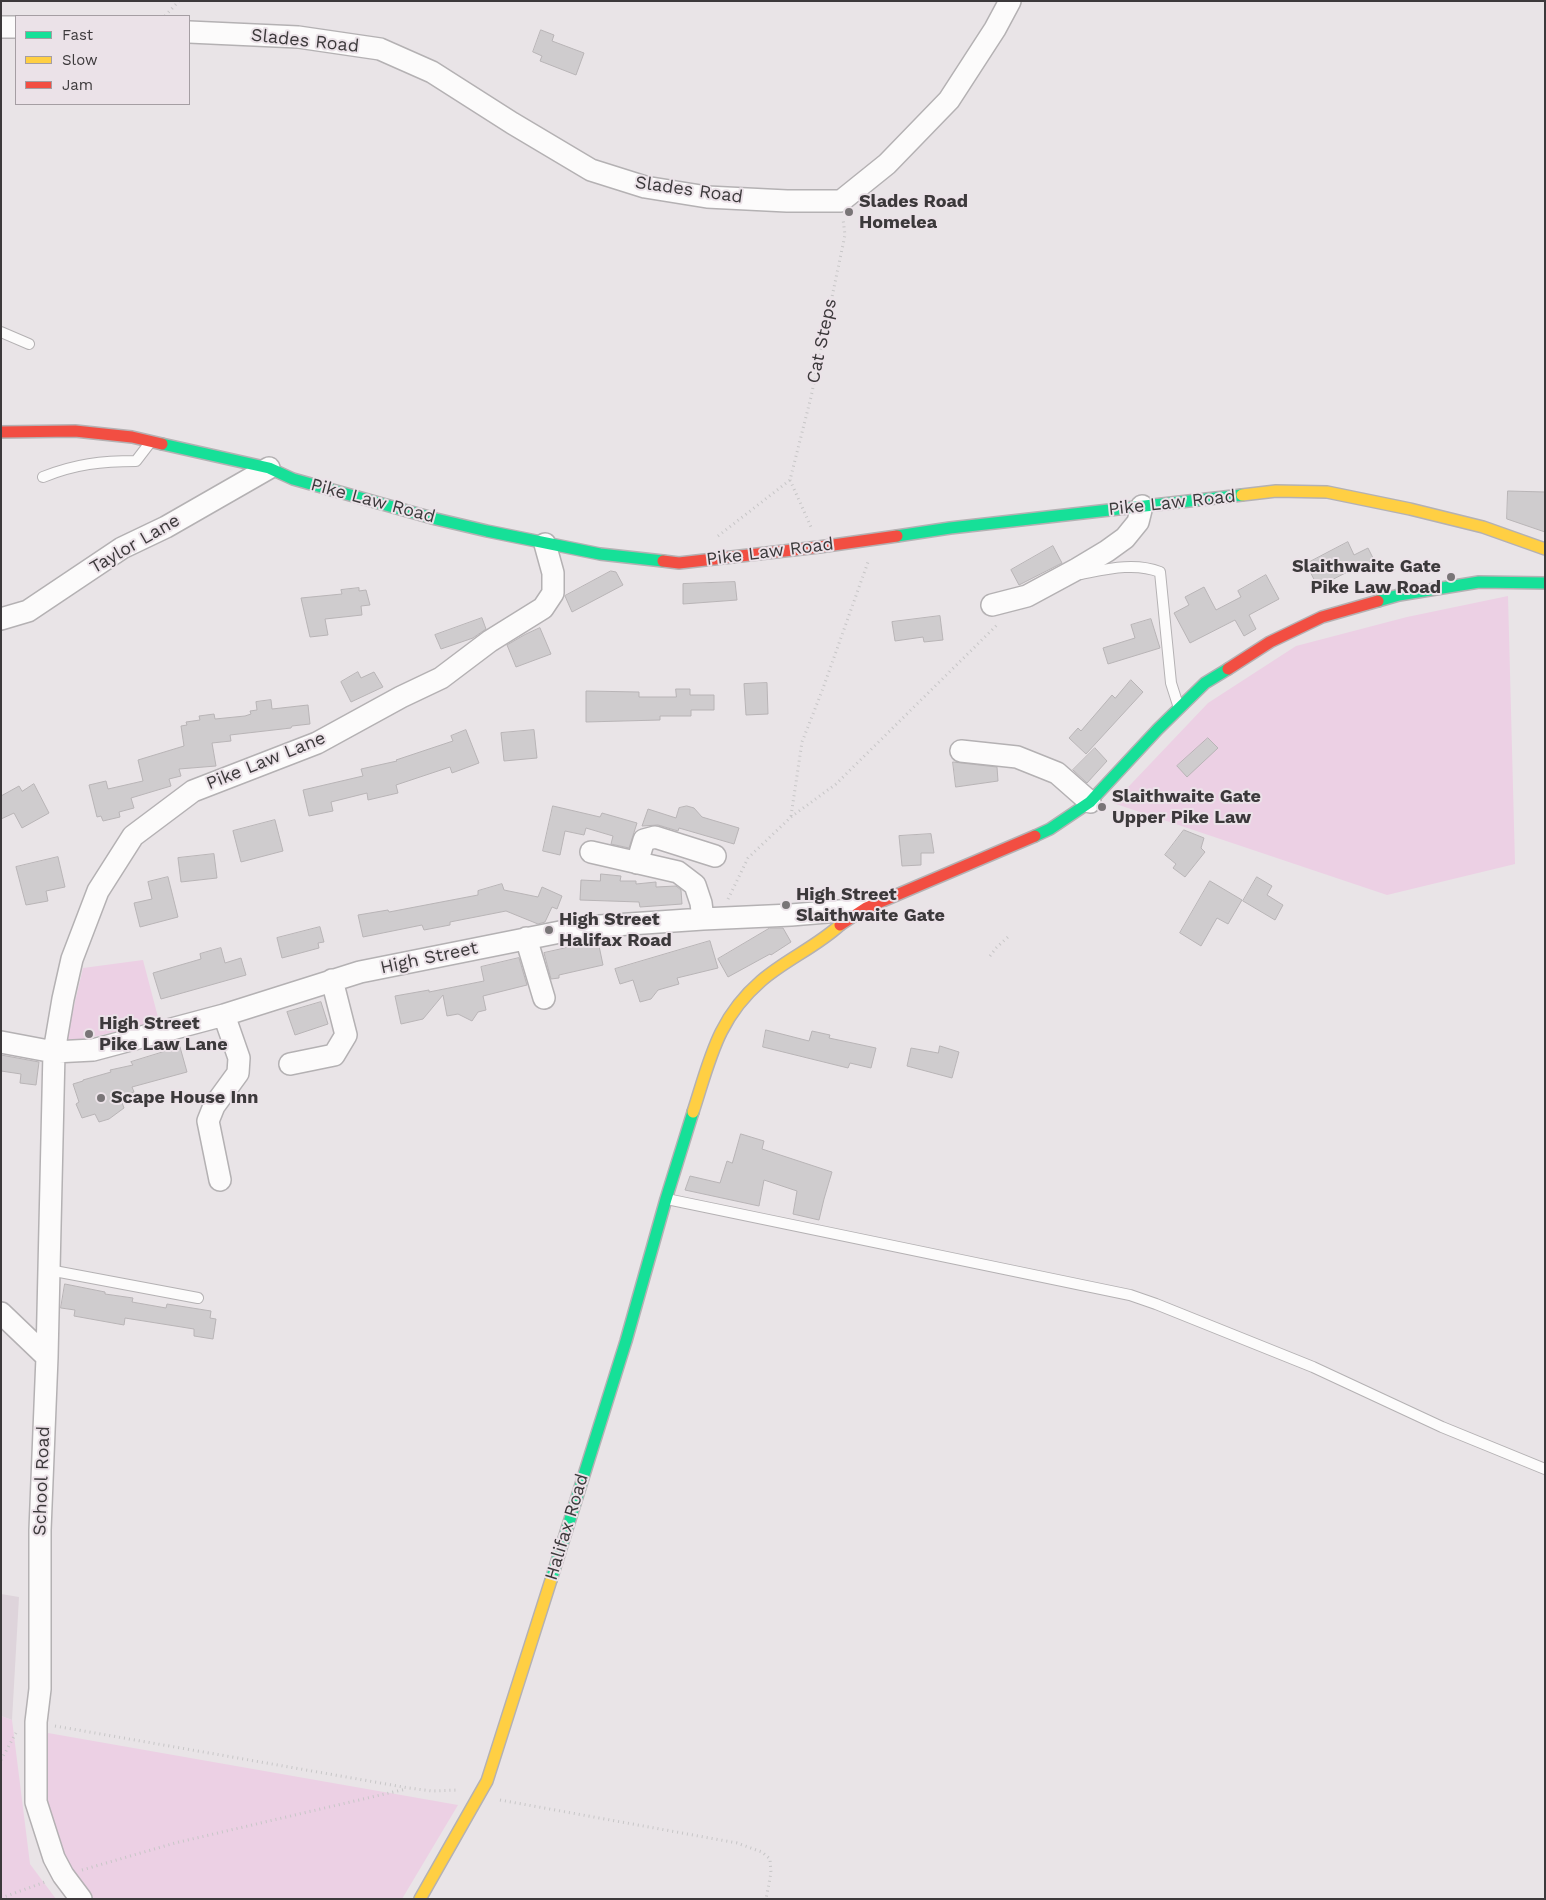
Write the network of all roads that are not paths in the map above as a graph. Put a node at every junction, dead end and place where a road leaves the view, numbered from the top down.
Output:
1 (1010, 1) edge
2 (1, 27) edge
3 (15, 27) edge
4 (190, 32) edge
5 (1, 332) edge
6 (29, 344) dead end
7 (1, 432) edge
8 (151, 441) junction
9 (269, 468) junction
10 (43, 477) dead end
11 (1142, 506) junction
12 (545, 544) junction
13 (1545, 549) edge
14 (1062, 577) junction
15 (1545, 584) edge
16 (996, 613) road end
17 (1, 619) edge
18 (1179, 708) junction
19 (961, 752) dead end
20 (1090, 802) junction
21 (591, 852) dead end
22 (716, 856) dead end
23 (637, 863) junction
24 (866, 908) junction
25 (711, 918) junction
26 (526, 938) junction
27 (332, 980) junction
28 (544, 998) dead end
29 (224, 1015) junction
30 (1, 1042) edge
31 (54, 1052) junction
32 (290, 1064) dead end
33 (220, 1180) dead end
34 (666, 1199) junction
35 (49, 1270) junction
36 (198, 1298) dead end
37 (1, 1314) edge
38 (47, 1357) junction
39 (1545, 1469) edge
40 (81, 1899) edge
41 (420, 1899) edge

1 - 4 street, Slades Road
2 - 3 street
5 - 6 lane
7 - 8 street, Pike Law Road
8 - 9 street, Pike Law Road
8 - 10 lane
9 - 12 street, Pike Law Road
9 - 17 street, Taylor Lane
11 - 12 street, Pike Law Road
11 - 13 street, Pike Law Road
11 - 14 street
12 - 31 street, Pike Law Lane
14 - 16 street
14 - 18 lane
15 - 18 street, Halifax Road
18 - 20 street, Halifax Road
19 - 20 street
20 - 24 street, Halifax Road
21 - 23 street
22 - 23 street
23 - 25 street
24 - 25 street, High Street
24 - 34 street, Halifax Road
25 - 26 street, High Street
26 - 27 street, High Street
26 - 28 street
27 - 29 street, High Street
27 - 32 street
29 - 31 street, High Street
29 - 33 street
30 - 31 street, High Street
31 - 35 street, School Road
34 - 39 lane
34 - 41 street, Halifax Road
35 - 36 lane
35 - 38 street, School Road
37 - 38 street
38 - 40 street, School Road

